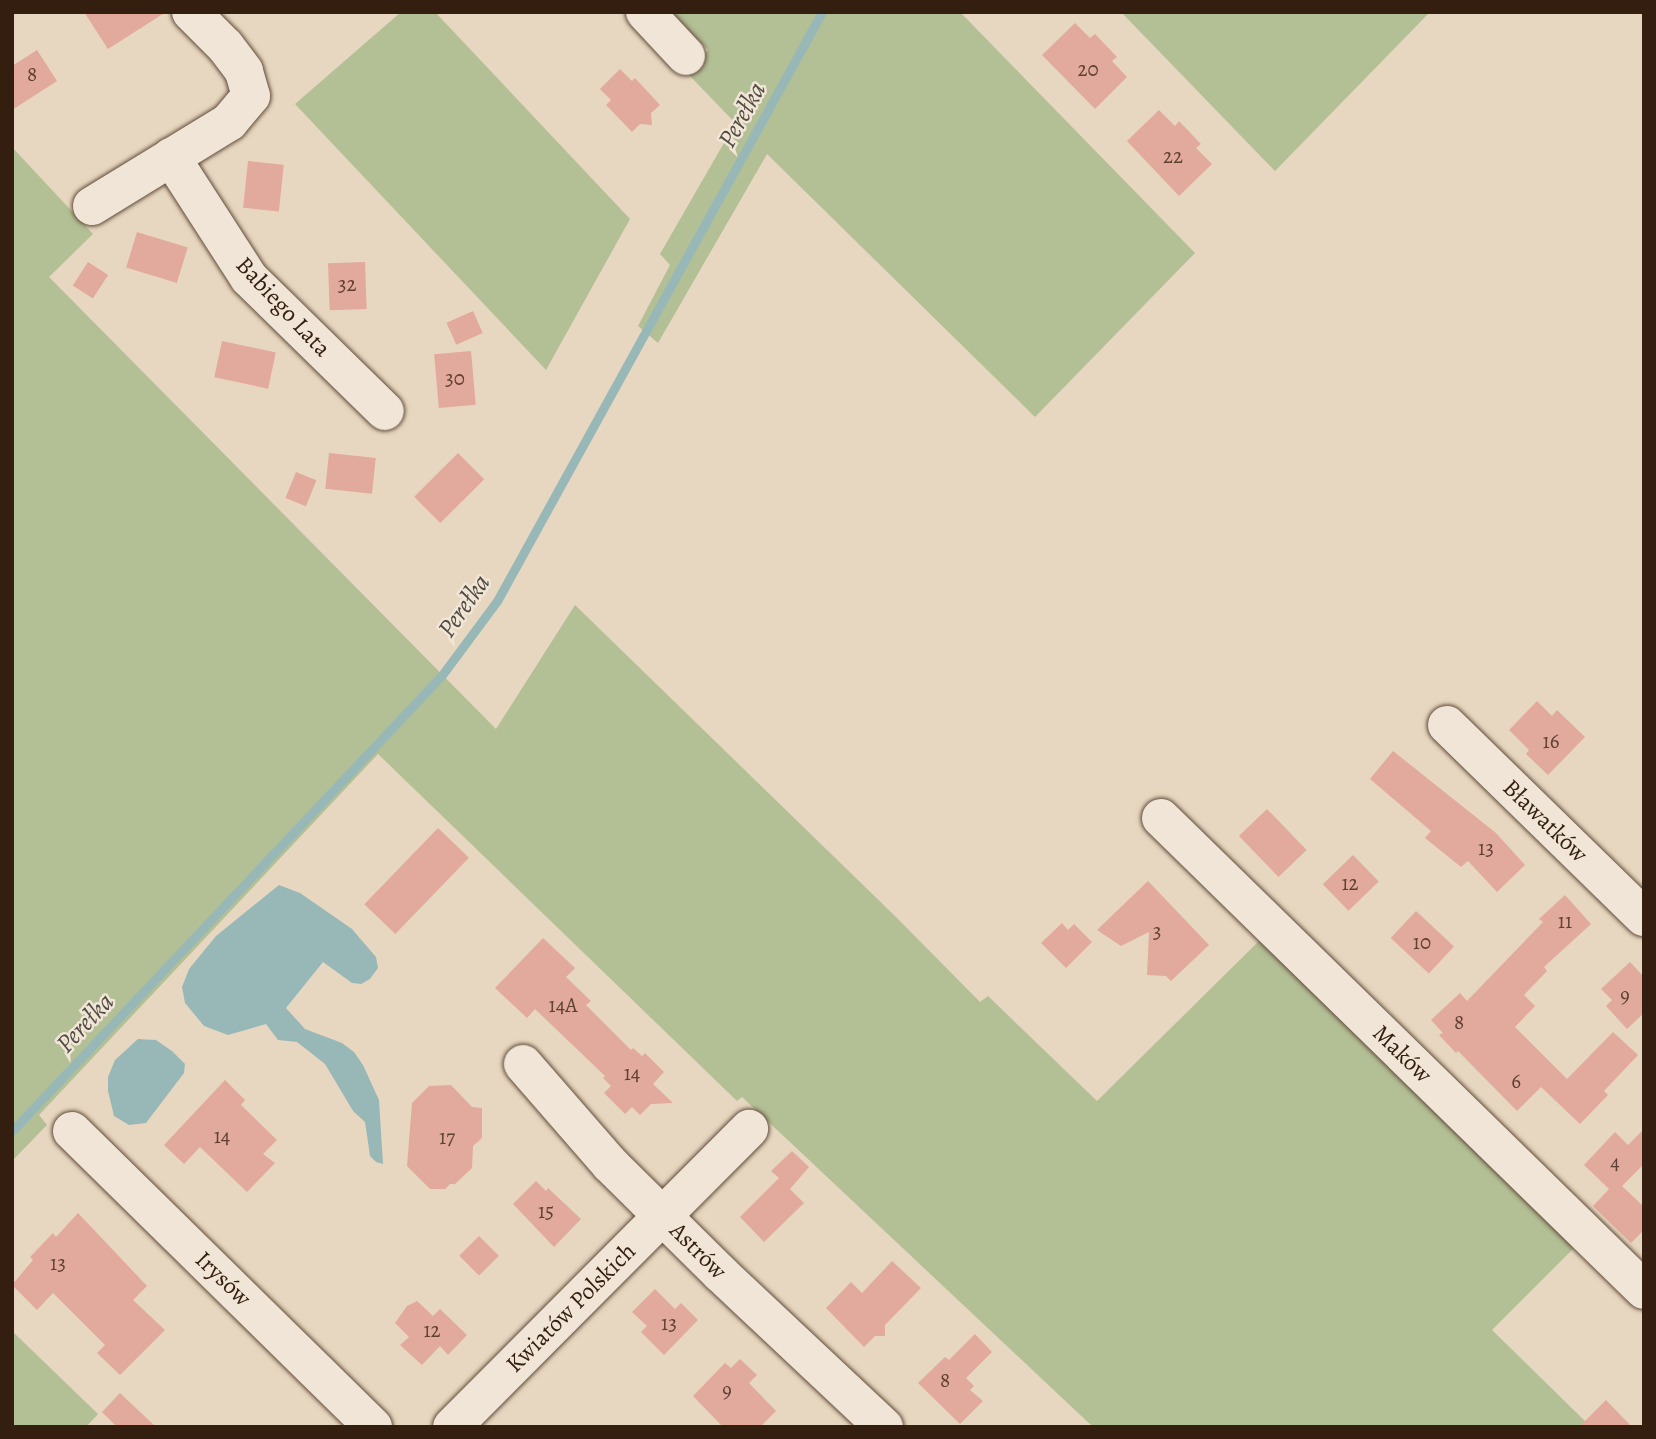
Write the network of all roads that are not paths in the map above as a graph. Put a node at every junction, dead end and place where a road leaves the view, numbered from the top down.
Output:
1 (191, 12) edge
2 (645, 12) edge
3 (686, 56) dead end
4 (171, 158) junction
5 (92, 206) dead end
6 (384, 411) dead end
7 (1447, 725) dead end
8 (1161, 818) dead end
9 (1644, 917) edge
10 (523, 1064) dead end
11 (749, 1129) dead end
12 (72, 1131) dead end
13 (663, 1216) junction
14 (1644, 1290) edge
15 (373, 1427) edge
16 (452, 1427) edge
17 (884, 1427) edge

1 - 4 street
2 - 3 street
4 - 5 street
4 - 6 street, Babiego Lata
7 - 9 street, Bławatków
8 - 14 street, Maków
10 - 13 street, Astrów
11 - 13 street, Kwiatów Polskich
12 - 15 street, Irysów
13 - 16 street, Kwiatów Polskich
13 - 17 street, Astrów

